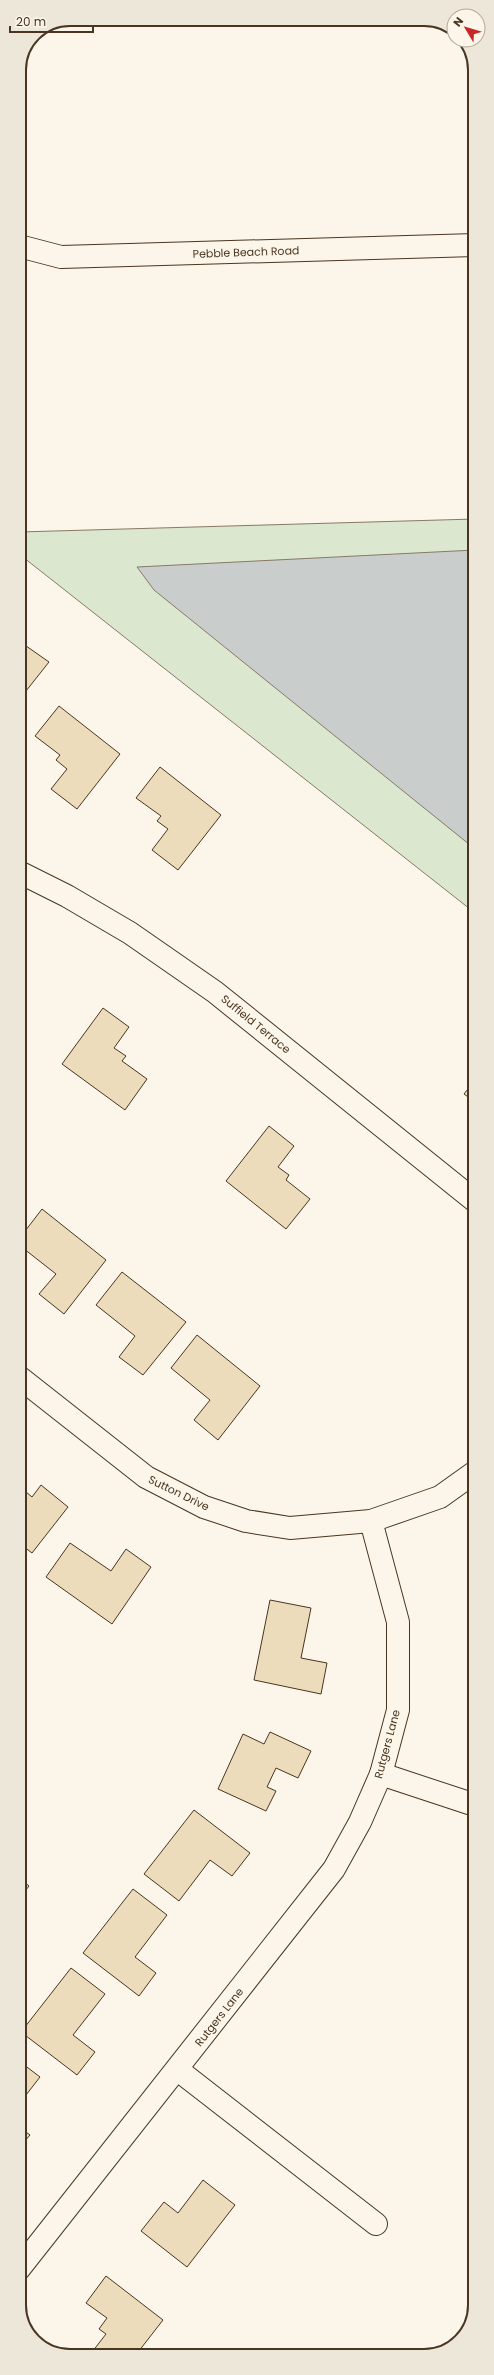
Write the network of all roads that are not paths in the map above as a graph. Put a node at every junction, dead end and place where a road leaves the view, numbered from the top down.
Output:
1 (468, 245) edge
2 (26, 248) edge
3 (26, 876) edge
4 (468, 1195) edge
5 (26, 1383) edge
6 (468, 1477) edge
7 (371, 1521) junction
8 (381, 1774) junction
9 (468, 1803) edge
10 (178, 2070) junction
11 (376, 2224) dead end
12 (26, 2261) edge

1 - 2 street, Pebble Beach Road
3 - 4 street, Suffield Terrace
5 - 7 street, Sutton Drive
6 - 7 street
7 - 8 street, Rutgers Lane
8 - 9 street
8 - 10 street, Rutgers Lane
10 - 11 street
10 - 12 street, Rutgers Lane

